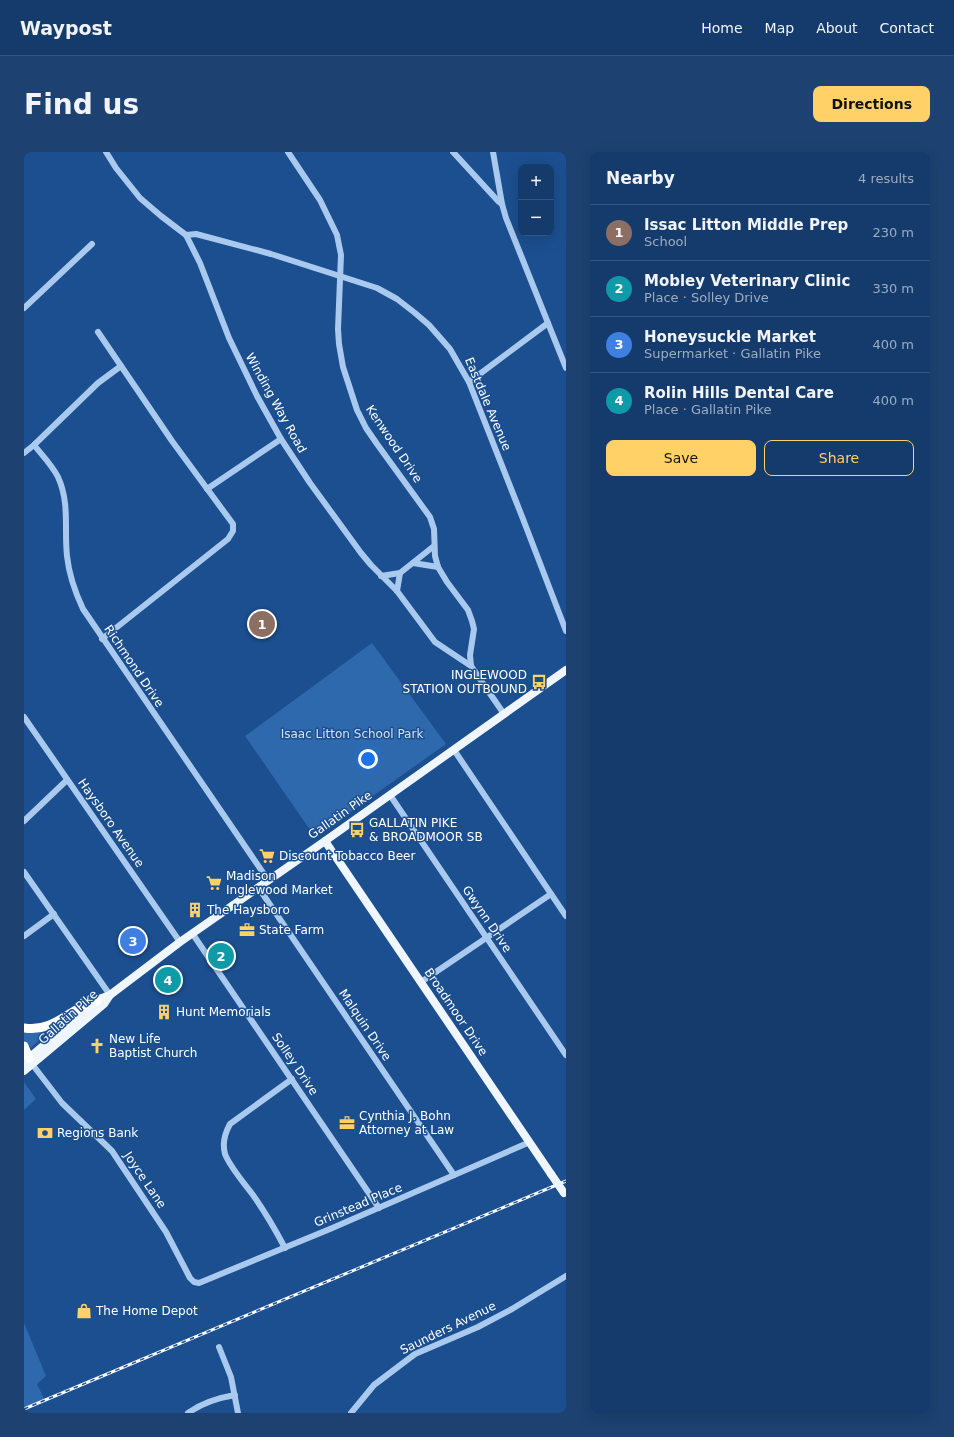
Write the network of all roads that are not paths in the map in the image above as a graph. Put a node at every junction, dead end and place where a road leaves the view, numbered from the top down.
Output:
1 (106, 152) edge
2 (288, 152) edge
3 (453, 152) edge
4 (493, 152) edge
5 (502, 204) junction
6 (186, 235) junction
7 (92, 244) dead end
8 (341, 276) junction
9 (24, 308) edge
10 (548, 323) junction
11 (98, 332) dead end
12 (121, 366) junction
13 (566, 368) edge
14 (469, 382) junction
15 (281, 439) junction
16 (34, 445) junction
17 (24, 452) edge
18 (207, 489) junction
19 (434, 546) junction
20 (413, 563) junction
21 (438, 567) junction
22 (400, 573) junction
23 (381, 576) junction
24 (397, 592) junction
25 (566, 631) edge
26 (102, 639) junction
27 (472, 666) junction
28 (566, 670) edge
29 (504, 714) junction
30 (24, 717) edge
31 (454, 750) junction
32 (67, 780) junction
33 (390, 795) junction
34 (24, 821) edge
35 (325, 842) junction
36 (24, 872) edge
37 (268, 880) junction
38 (258, 888) junction
39 (551, 894) junction
40 (54, 914) junction
41 (566, 916) edge
42 (192, 933) junction
43 (24, 936) edge
44 (487, 937) junction
45 (180, 942) junction
46 (421, 982) junction
47 (110, 995) junction
48 (97, 1001) junction
49 (24, 1028) edge
50 (24, 1046) edge
51 (566, 1055) edge
52 (27, 1060) edge
53 (24, 1071) edge
54 (292, 1080) junction
55 (530, 1142) junction
56 (454, 1175) junction
57 (565, 1195) edge
58 (379, 1208) junction
59 (285, 1248) junction
60 (566, 1276) edge
61 (194, 1282) joint
62 (218, 1348) dead end
63 (235, 1395) junction
64 (188, 1413) edge
65 (238, 1413) edge
66 (351, 1413) edge

1 - 6 street, Winding Way Road
2 - 8 street, Kenwood Drive
3 - 5 street
4 - 5 street
5 - 10 street
6 - 8 street, Eastdale Avenue
6 - 15 street, Winding Way Road
7 - 9 street
8 - 14 street, Eastdale Avenue
8 - 19 street, Kenwood Drive
10 - 13 street
10 - 14 street
11 - 12 street
12 - 16 street
12 - 18 street
14 - 25 street, Eastdale Avenue
15 - 18 street
15 - 23 street, Winding Way Road
16 - 17 street
16 - 26 street, Richmond Drive
18 - 26 street
19 - 20 street
19 - 21 street, Kenwood Drive
20 - 21 street
20 - 22 street
21 - 27 street, Kenwood Drive
22 - 23 street
22 - 24 street
23 - 24 street, Winding Way Road
24 - 27 street, Winding Way Road
26 - 37 street, Richmond Drive
27 - 29 street
28 - 29 main road, Gallatin Pike
29 - 31 main road, Gallatin Pike
30 - 32 street, Haysboro Avenue
31 - 33 main road, Gallatin Pike
31 - 39 street
32 - 34 street
32 - 45 street, Haysboro Avenue
33 - 35 main road, Gallatin Pike
33 - 44 street, Gwynn Drive
35 - 37 main road, Gallatin Pike
35 - 46 main road, Broadmoor Drive
36 - 40 street
37 - 38 main road, Gallatin Pike
38 - 42 main road, Gallatin Pike
38 - 56 street, Malquin Drive
39 - 41 street
39 - 44 street
40 - 43 street
40 - 47 street
42 - 45 main road, Gallatin Pike
42 - 54 street, Solley Drive
44 - 46 street
44 - 51 street, Gwynn Drive
45 - 47 main road, Gallatin Pike
46 - 55 main road, Broadmoor Drive
47 - 48 main road, Gallatin Pike
47 - 52 main road, Gallatin Pike
48 - 49 highway
48 - 52 main road, Gallatin Pike
50 - 52 highway
52 - 53 main road, Gallatin Pike
52 - 61 street, Joyce Lane
54 - 58 street, Solley Drive
54 - 59 street
55 - 56 street, Grinstead Place
55 - 57 main road, Broadmoor Drive, bridge
56 - 58 street, Grinstead Place
58 - 59 street, Grinstead Place
59 - 61 street, Grinstead Place
60 - 66 street, Saunders Avenue
62 - 63 street
63 - 64 street
63 - 65 street

